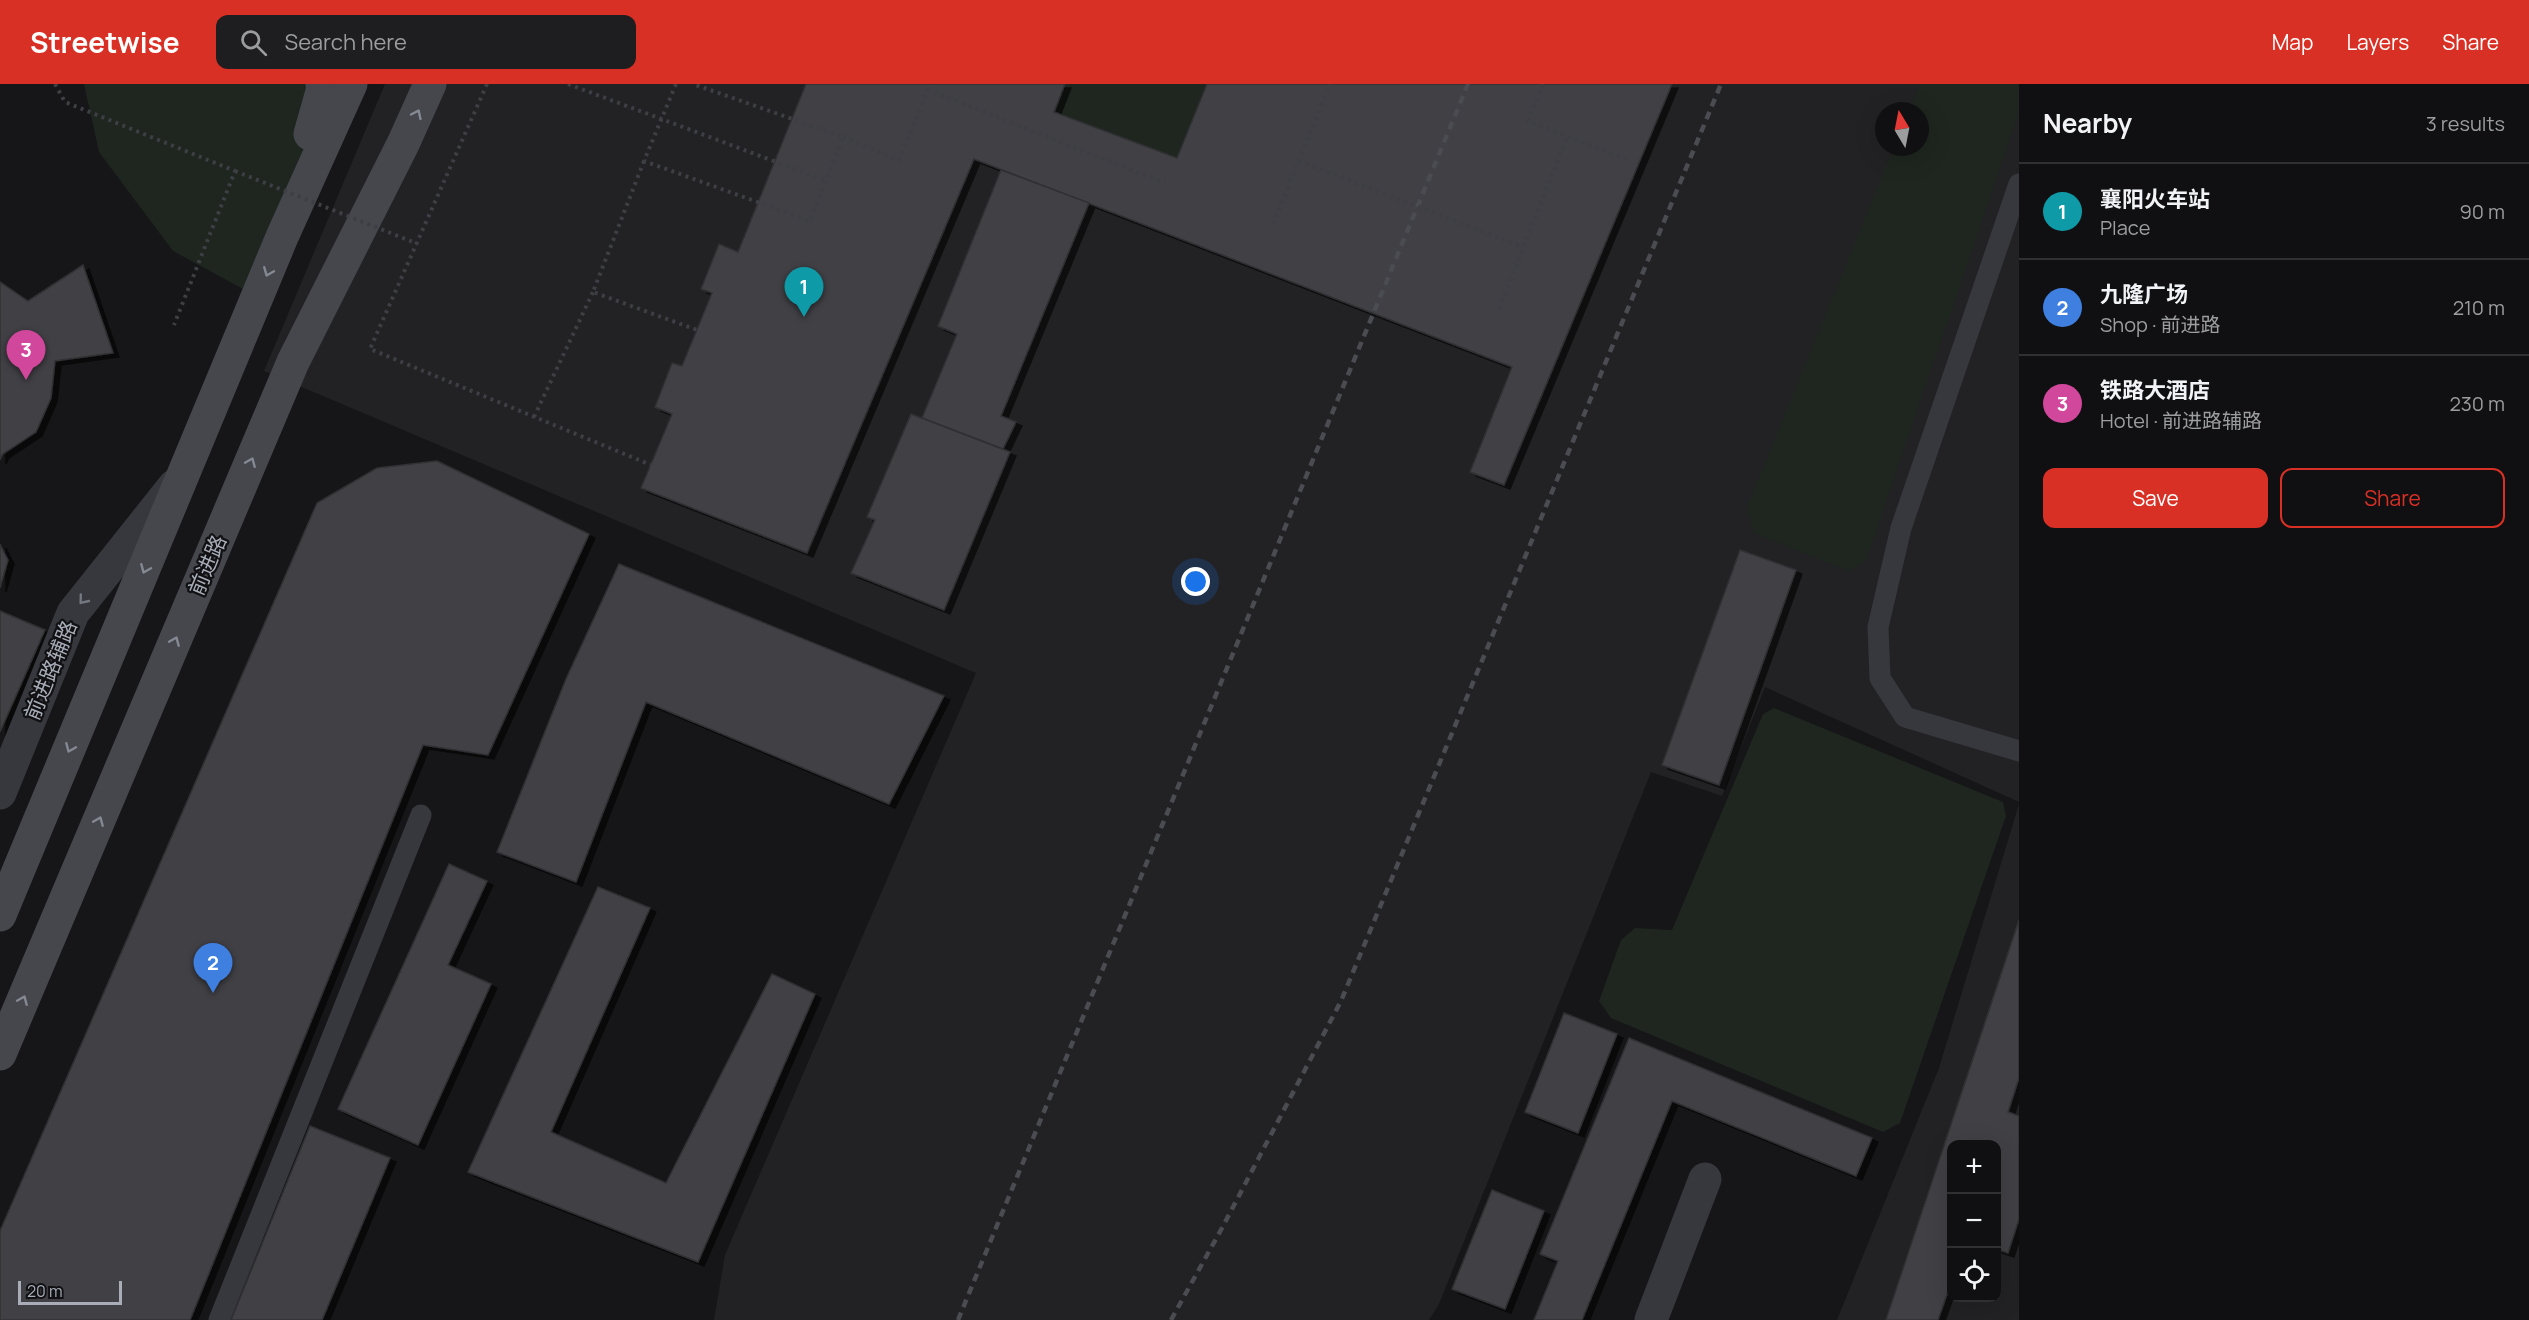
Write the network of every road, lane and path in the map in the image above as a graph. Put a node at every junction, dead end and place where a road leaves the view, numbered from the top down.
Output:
1 (55, 84) edge
2 (322, 84) edge
3 (351, 84) edge
4 (430, 84) edge
5 (487, 84) edge
6 (568, 84) edge
7 (676, 84) edge
8 (693, 84) edge
9 (930, 84) edge
10 (1330, 84) edge
11 (1543, 84) edge
12 (928, 90) junction
13 (662, 119) junction
14 (843, 137) junction
15 (1567, 137) junction
16 (1628, 160) dead end
17 (644, 161) junction
18 (1299, 161) junction
19 (235, 171) junction
20 (826, 181) junction
21 (1166, 183) dead end
22 (2019, 184) edge
23 (1274, 224) dead end
24 (282, 237) junction
25 (418, 244) junction
26 (1523, 247) junction
27 (593, 292) junction
28 (1499, 309) dead end
29 (174, 325) dead end
30 (697, 330) dead end
31 (534, 417) junction
32 (651, 465) dead end
33 (185, 473) junction
34 (2019, 751) edge
35 (0, 793) edge
36 (421, 814) dead end
37 (0, 915) edge
38 (0, 1054) edge
39 (1705, 1179) dead end
40 (219, 1320) edge
41 (1651, 1320) edge

1 - 19 path
2 - 24 main road
3 - 24 main road
38 -> 4 main road, 前进路
5 - 25 path
6 - 13 path
7 - 13 path
8 - 14 path
9 - 12 path
10 - 18 path
11 - 15 path
12 - 14 path
12 - 21 path
13 - 17 path
13 - 20 path
14 - 20 path
15 - 16 path
15 - 26 path
17 - 20 path
17 - 27 path
18 - 23 path
18 - 26 path, bridge
19 - 25 path, bridge
19 - 29 path
22 - 34 lane
24 -> 33 main road
25 - 31 path
26 - 28 path
27 - 30 path
27 - 31 path
31 - 32 path
33 -> 35 street, 前进路辅路
33 -> 37 main road
36 - 40 lane
39 - 41 street

